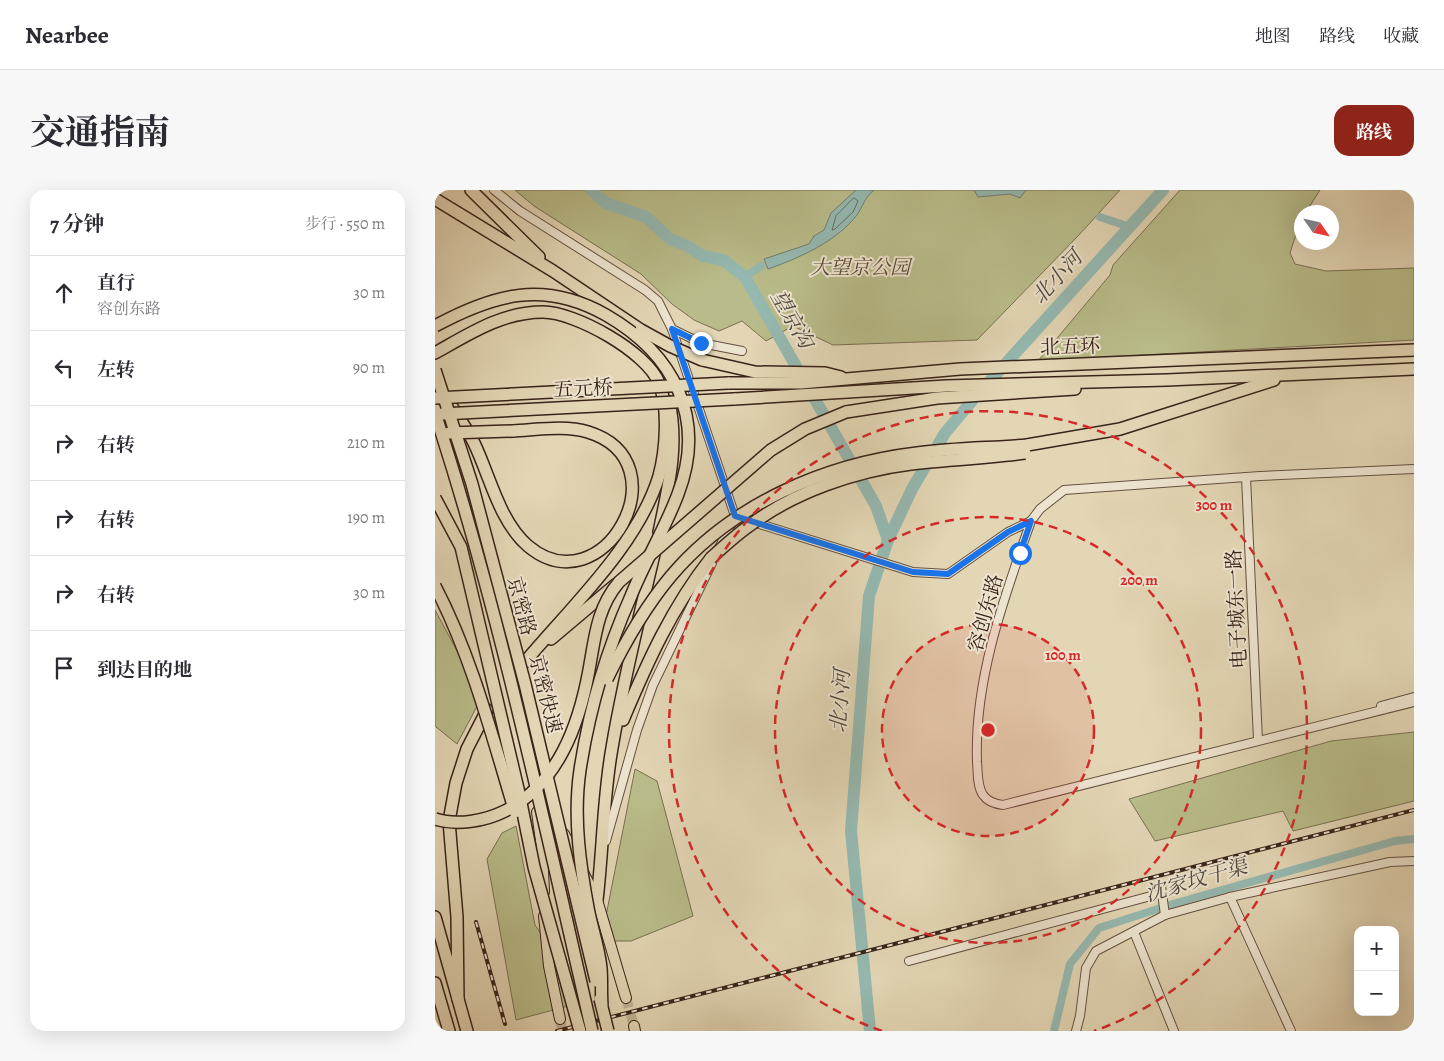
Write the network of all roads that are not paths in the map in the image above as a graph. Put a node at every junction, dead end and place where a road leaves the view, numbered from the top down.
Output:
1 (471, 190) edge
2 (494, 190) edge
3 (435, 199) edge
4 (435, 208) edge
5 (457, 213) junction
6 (553, 271) junction
7 (435, 326) edge
8 (672, 329) junction
9 (1414, 350) edge
10 (742, 351) dead end
11 (435, 353) edge
12 (435, 363) edge
13 (1414, 369) edge
14 (435, 370) edge
15 (1295, 375) junction
16 (799, 378) junction
17 (1167, 380) junction
18 (659, 382) junction
19 (435, 398) edge
20 (734, 399) joint
21 (452, 407) junction
22 (435, 414) edge
23 (435, 429) edge
24 (435, 434) edge
25 (1026, 449) junction
26 (1414, 469) edge
27 (1246, 477) junction
28 (435, 498) edge
29 (735, 516) junction
30 (1031, 521) junction
31 (619, 582) junction
32 (435, 586) edge
33 (525, 662) junction
34 (1414, 697) edge
35 (1414, 702) edge
36 (590, 722) junction
37 (1259, 740) junction
38 (612, 747) junction
39 (435, 820) edge
40 (602, 855) junction
41 (1414, 861) edge
42 (534, 867) junction
43 (1230, 896) junction
44 (597, 900) junction
45 (1165, 914) junction
46 (435, 917) edge
47 (1134, 932) junction
48 (909, 961) dead end
49 (435, 983) edge
50 (458, 998) junction
51 (627, 998) tunnel mouth
52 (601, 1005) junction
53 (560, 1019) tunnel mouth
54 (449, 1031) edge
55 (467, 1031) edge
56 (580, 1031) edge
57 (592, 1031) edge
58 (608, 1031) edge
59 (1076, 1031) edge
60 (1174, 1031) edge
61 (1291, 1031) edge

1 - 6 highway
2 - 8 street
3 - 5 highway
4 - 5 highway
5 - 6 highway
6 - 16 highway, bridge
7 - 36 highway, bridge
8 - 10 street
8 - 29 street
9 - 16 highway, 北五环
11 - 18 highway
12 - 21 main road, 京密路
13 - 15 highway, 北五环
14 - 52 highway, 京密快速, bridge
15 - 17 highway, 北五环
15 - 25 highway
16 - 19 highway, 五元桥, bridge
17 - 20 highway, 北五环
17 - 31 highway, bridge
18 - 33 highway
18 - 38 highway
20 - 22 highway, 五元桥, bridge
21 - 24 highway, bridge
21 - 44 main road, 京密路
22 - 57 highway, 京密快速, bridge
23 - 53 main road, 京密路
25 - 36 highway, bridge
25 - 38 highway, bridge
26 - 27 street, 容创东路
27 - 30 street, 容创东路
27 - 37 street, 电子城东一路
28 - 42 highway, bridge
29 - 30 street
29 - 40 street
30 - 37 street, 容创东路
31 - 33 highway, bridge
31 - 39 highway, bridge
32 - 42 highway, bridge
33 - 50 highway, bridge
34 - 37 street
35 - 37 street
36 - 52 highway, bridge
38 - 40 highway
40 - 44 highway
41 - 43 street
42 - 56 highway, bridge
43 - 45 street
43 - 61 street
44 - 51 main road, 京密路
45 - 47 street
45 - 48 street
46 - 50 highway
47 - 59 street
47 - 60 street
49 - 54 highway
50 - 55 highway
52 - 58 highway, 京密快速, bridge

